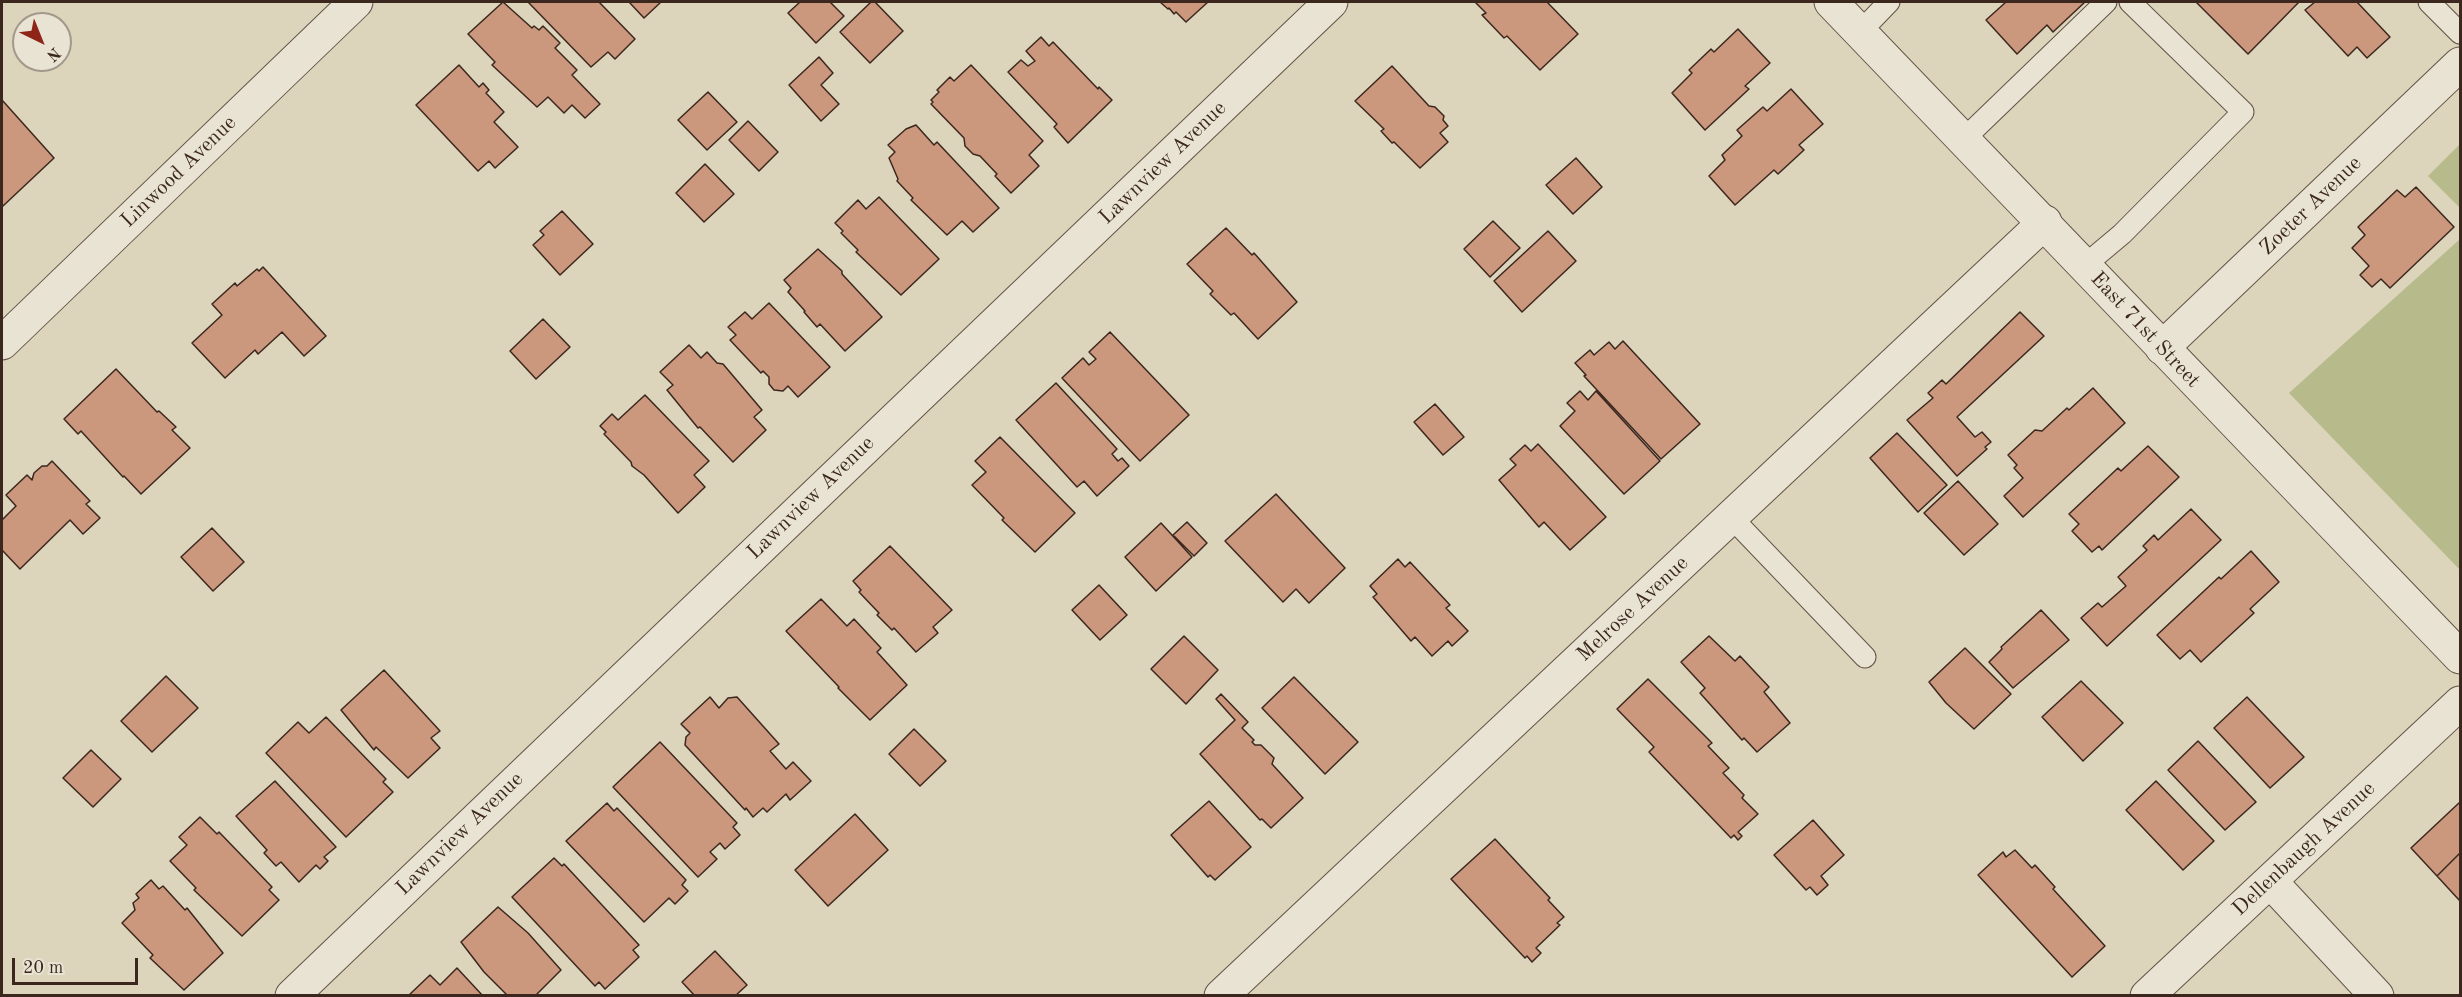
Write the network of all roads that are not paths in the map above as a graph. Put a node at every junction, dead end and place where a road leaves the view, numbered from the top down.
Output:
1 (356, 2) edge
2 (1331, 2) edge
3 (1831, 2) edge
4 (1889, 2) edge
5 (2106, 2) edge
6 (2130, 2) edge
7 (2429, 2) edge
8 (1860, 32) junction
9 (2460, 33) edge
10 (2460, 64) edge
11 (1964, 140) junction
12 (2045, 222) junction
13 (2085, 266) junction
14 (2, 343) edge
15 (2162, 348) junction
16 (1731, 517) junction
17 (1865, 657) dead end
18 (2460, 657) edge
19 (2460, 703) edge
20 (2270, 881) junction
21 (292, 996) edge
22 (1221, 996) edge
23 (2147, 996) edge
24 (2377, 996) edge

1 - 14 street, Linwood Avenue
2 - 21 street, Lawnview Avenue
3 - 8 street, East 71st Street
4 - 8 lane
5 - 11 lane
6 - 13 lane
7 - 9 lane
8 - 11 street, East 71st Street
10 - 15 street, Zoeter Avenue
11 - 12 street, East 71st Street
12 - 13 street, East 71st Street
12 - 16 street, Melrose Avenue
13 - 15 street, East 71st Street
15 - 18 street, East 71st Street
16 - 17 lane
16 - 22 street, Melrose Avenue
19 - 20 street, Dellenbaugh Avenue
20 - 23 street, Dellenbaugh Avenue
20 - 24 street

